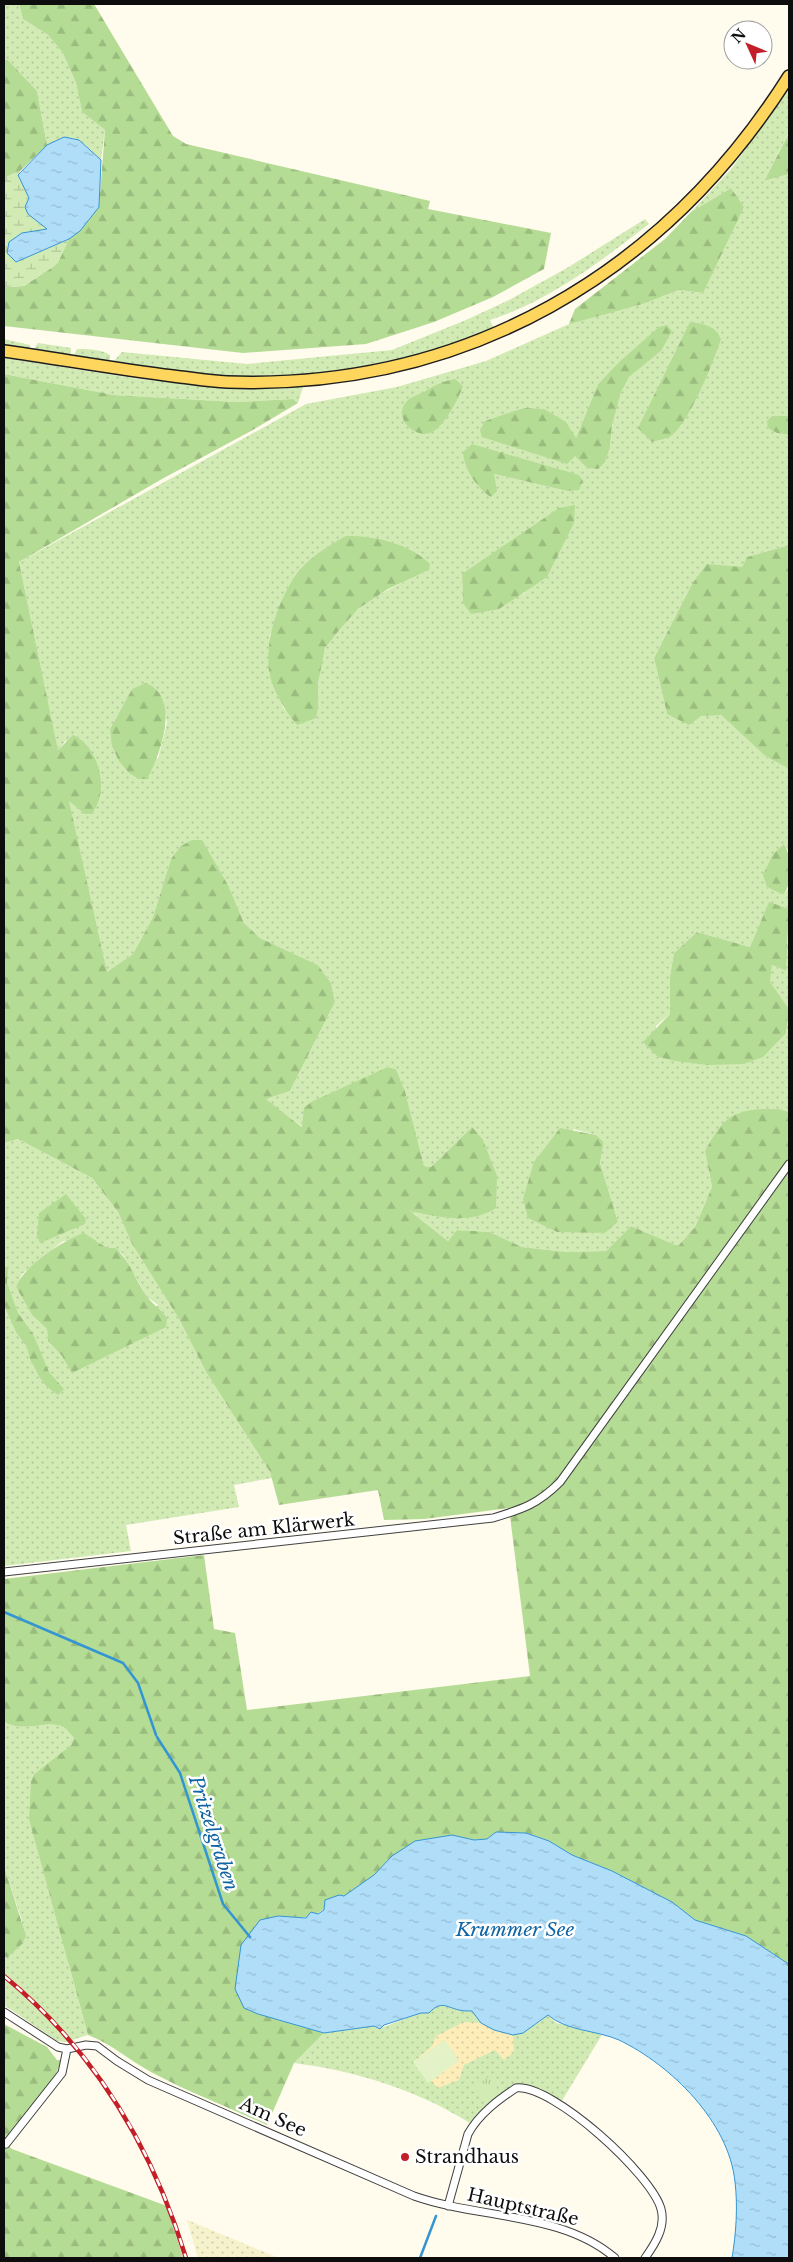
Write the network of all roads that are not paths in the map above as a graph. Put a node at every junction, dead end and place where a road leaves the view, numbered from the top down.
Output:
1 (789, 76) edge
2 (4, 351) edge
3 (789, 1164) edge
4 (4, 1572) edge
5 (4, 2012) edge
6 (67, 2049) junction
7 (6, 2144) dead end
8 (448, 2206) junction
9 (615, 2258) edge
10 (645, 2258) edge

1 - 2 main road
3 - 4 street, Straße am Klärwerk
5 - 6 street
6 - 7 street
6 - 8 street, Am See
8 - 9 street, Hauptstraße
8 - 10 street

